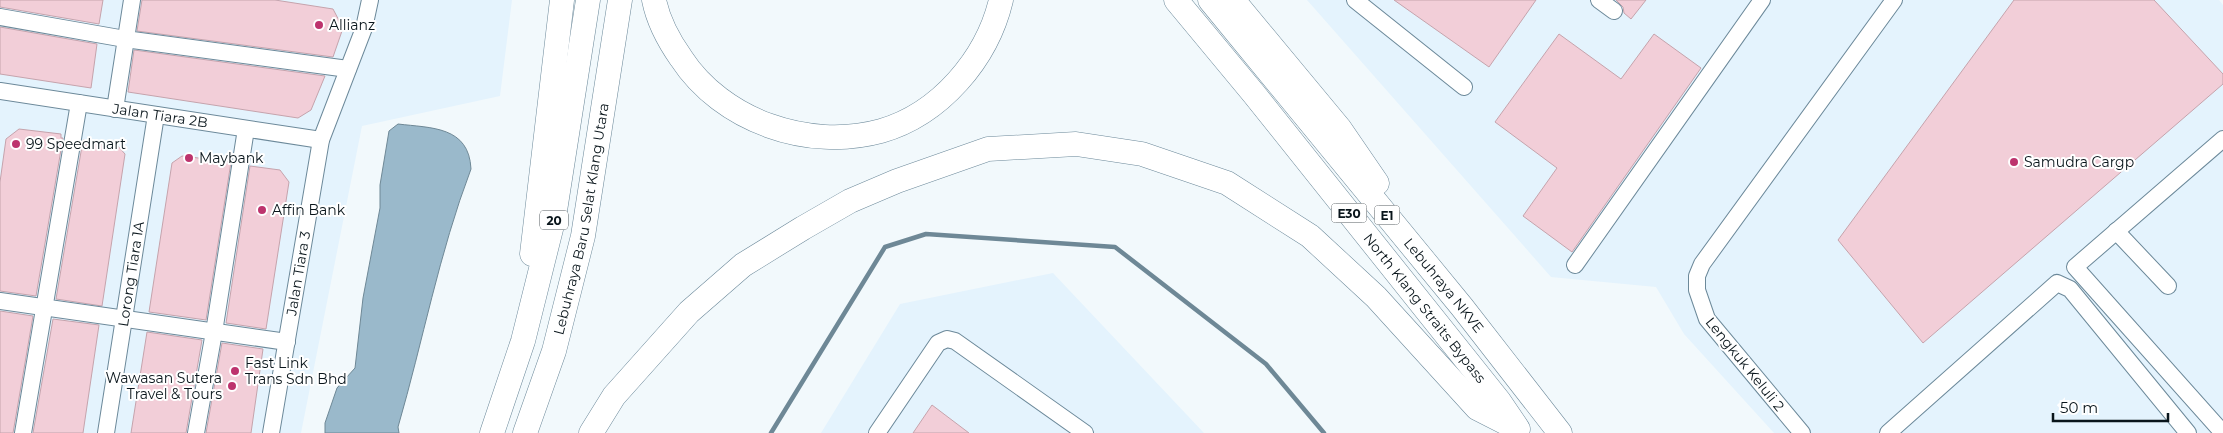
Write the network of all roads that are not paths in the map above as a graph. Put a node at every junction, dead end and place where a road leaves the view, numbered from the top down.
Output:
1 (132, 0) edge
2 (370, 0) edge
3 (562, 0) edge
4 (588, 0) edge
5 (620, 0) edge
6 (654, 0) edge
7 (1001, 0) edge
8 (1176, 0) edge
9 (1210, 0) edge
10 (1233, 0) edge
11 (1355, 0) edge
12 (1599, 0) edge
13 (1762, 0) edge
14 (1894, 0) edge
15 (1614, 11) dead end
16 (0, 17) edge
17 (125, 38) junction
18 (348, 70) junction
19 (1464, 87) dead end
20 (0, 91) edge
21 (79, 103) junction
22 (115, 109) junction
23 (156, 115) junction
24 (246, 129) junction
25 (321, 140) junction
26 (2222, 141) edge
27 (2116, 231) junction
28 (1574, 265) dead end
29 (2168, 286) dead end
30 (0, 301) edge
31 (1462, 307) junction
32 (45, 308) junction
33 (124, 319) junction
34 (214, 332) junction
35 (523, 341) junction
36 (287, 342) junction
37 (1519, 431) edge
38 (23, 433) edge
39 (106, 433) edge
40 (196, 433) edge
41 (271, 433) edge
42 (492, 433) edge
43 (525, 433) edge
44 (591, 433) edge
45 (877, 433) edge
46 (1085, 433) edge
47 (1560, 433) edge
48 (1802, 433) edge
49 (1888, 433) edge
50 (2188, 433) edge
51 (2223, 433) edge

1 - 17 street
2 - 18 street, Jalan Tiara 3
3 - 35 highway
4 - 35 highway, Lebuhraya Baru Selat Klang Utara / 20
5 - 43 highway, Lebuhraya Baru Selat Klang Utara / 20
6 - 7 highway
8 - 37 highway, North Klang Straits Bypass / E30
9 - 31 highway, Lebuhraya NKVE / E1
10 - 31 highway
11 - 19 street
12 - 15 street
13 - 28 street
14 - 48 street, Lengkuk Keluli 2
16 - 17 street
17 - 18 street
17 - 22 street
18 - 25 street, Jalan Tiara 3
20 - 21 street, Jalan Tiara 2B
21 - 22 street, Jalan Tiara 2B
21 - 32 street
22 - 23 street, Jalan Tiara 2B
23 - 24 street, Jalan Tiara 2B
23 - 33 street, Lorong Tiara 1A
24 - 25 street, Jalan Tiara 2B
24 - 34 street
25 - 36 street, Jalan Tiara 3
26 - 27 street
27 - 29 street
27 - 51 street
30 - 32 street
31 - 47 highway, Lebuhraya NKVE / E1
32 - 33 street
32 - 38 street
33 - 34 street
33 - 39 street, Lorong Tiara 1A
34 - 36 street
34 - 40 street
35 - 42 highway, Lebuhraya Baru Selat Klang Utara / 20
36 - 41 street, Jalan Tiara 3
37 - 44 highway
45 - 46 street
49 - 50 street

